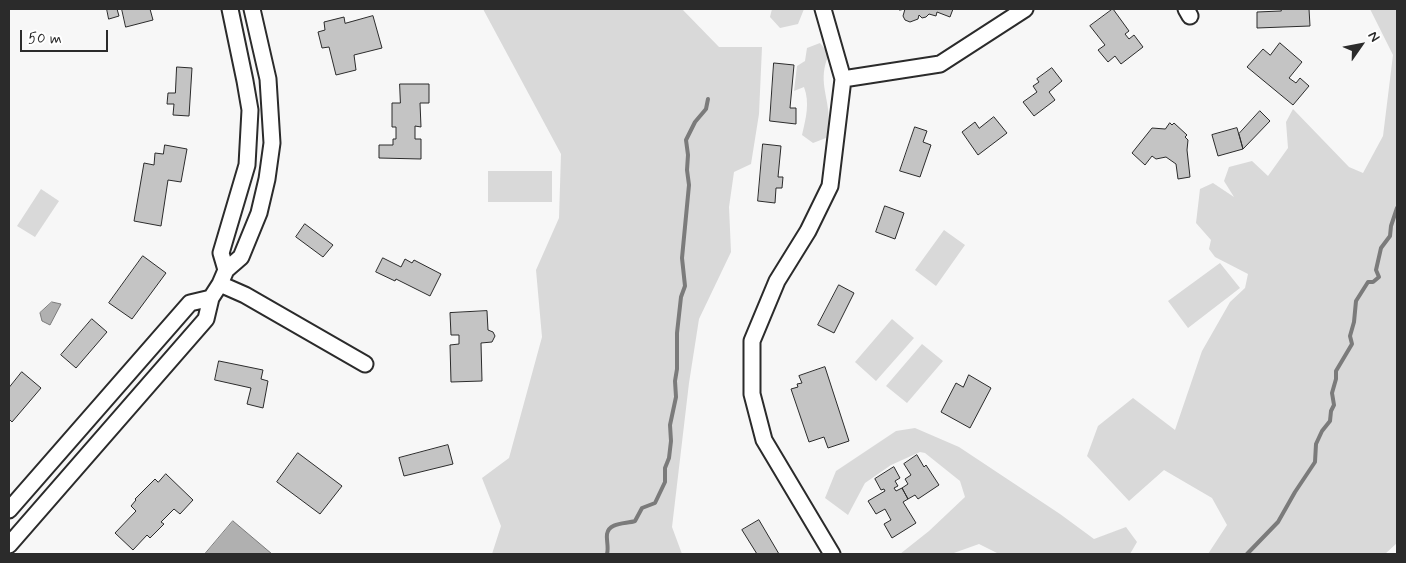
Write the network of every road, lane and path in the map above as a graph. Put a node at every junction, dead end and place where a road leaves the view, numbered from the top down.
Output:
1 (230, 9) edge
2 (252, 9) edge
3 (823, 9) edge
4 (1025, 9) edge
5 (268, 79) junction
6 (843, 80) junction
7 (246, 81) junction
8 (223, 277) junction
9 (211, 298) junction
10 (365, 364) dead end
11 (108, 398) junction
12 (125, 411) junction
13 (11, 507) edge
14 (32, 518) junction
15 (9, 545) edge
16 (832, 554) edge

1 - 7 street
2 - 5 street
3 - 6 street
4 - 6 street
5 - 7 street
5 - 8 street
6 - 16 street
7 - 8 street
8 - 9 street
8 - 10 street
9 - 11 street
9 - 12 street
11 - 12 street
11 - 13 street
12 - 14 street
13 - 14 street
14 - 15 street

